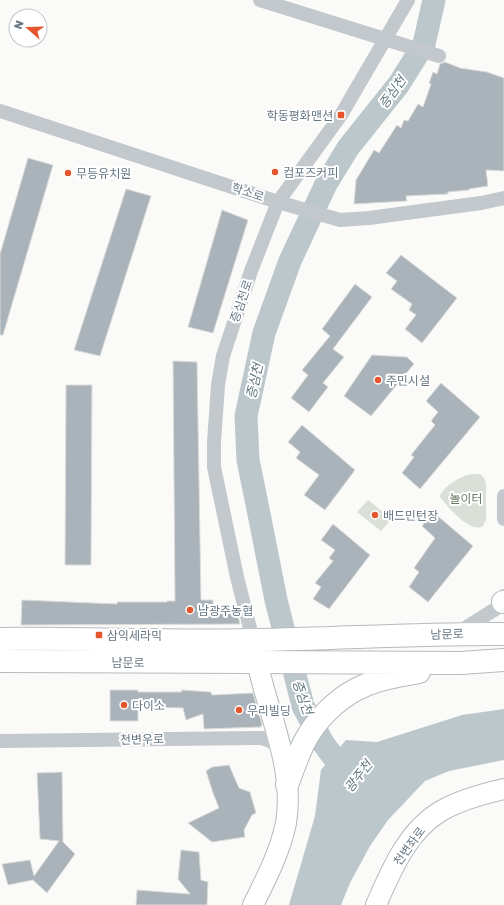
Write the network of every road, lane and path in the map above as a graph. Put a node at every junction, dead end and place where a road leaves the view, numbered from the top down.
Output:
1 (260, 0) edge
2 (408, 0) edge
3 (386, 39) junction
4 (440, 56) dead end
5 (0, 111) edge
6 (504, 198) edge
7 (278, 202) junction
8 (504, 496) edge
9 (504, 519) edge
10 (504, 596) edge
11 (504, 602) edge
12 (457, 633) junction
13 (504, 634) edge
14 (0, 639) edge
15 (253, 640) junction
16 (504, 660) edge
17 (0, 661) edge
18 (256, 662) junction
19 (461, 663) junction
20 (0, 741) edge
21 (281, 748) junction
22 (288, 785) junction
23 (504, 788) edge
24 (252, 905) edge
25 (376, 905) edge

1 - 3 street
2 - 3 street, 증심천로
3 - 4 street
3 - 7 street, 증심천로
5 - 7 street, 학소로
6 - 7 street, 학소로
7 - 15 street, 증심천로
8 - 9 street
10 - 11 street
11 - 12 street
12 - 13 main road, 남문로
12 - 15 main road, 남문로
14 - 15 main road, 남문로
15 - 18 main road
16 - 19 main road
17 - 18 main road, 남문로
18 - 19 main road, 남문로
18 - 21 main road
19 - 22 main road
20 - 21 street, 천변우로
21 - 22 main road
22 - 24 main road
23 - 25 main road, 천변좌로

